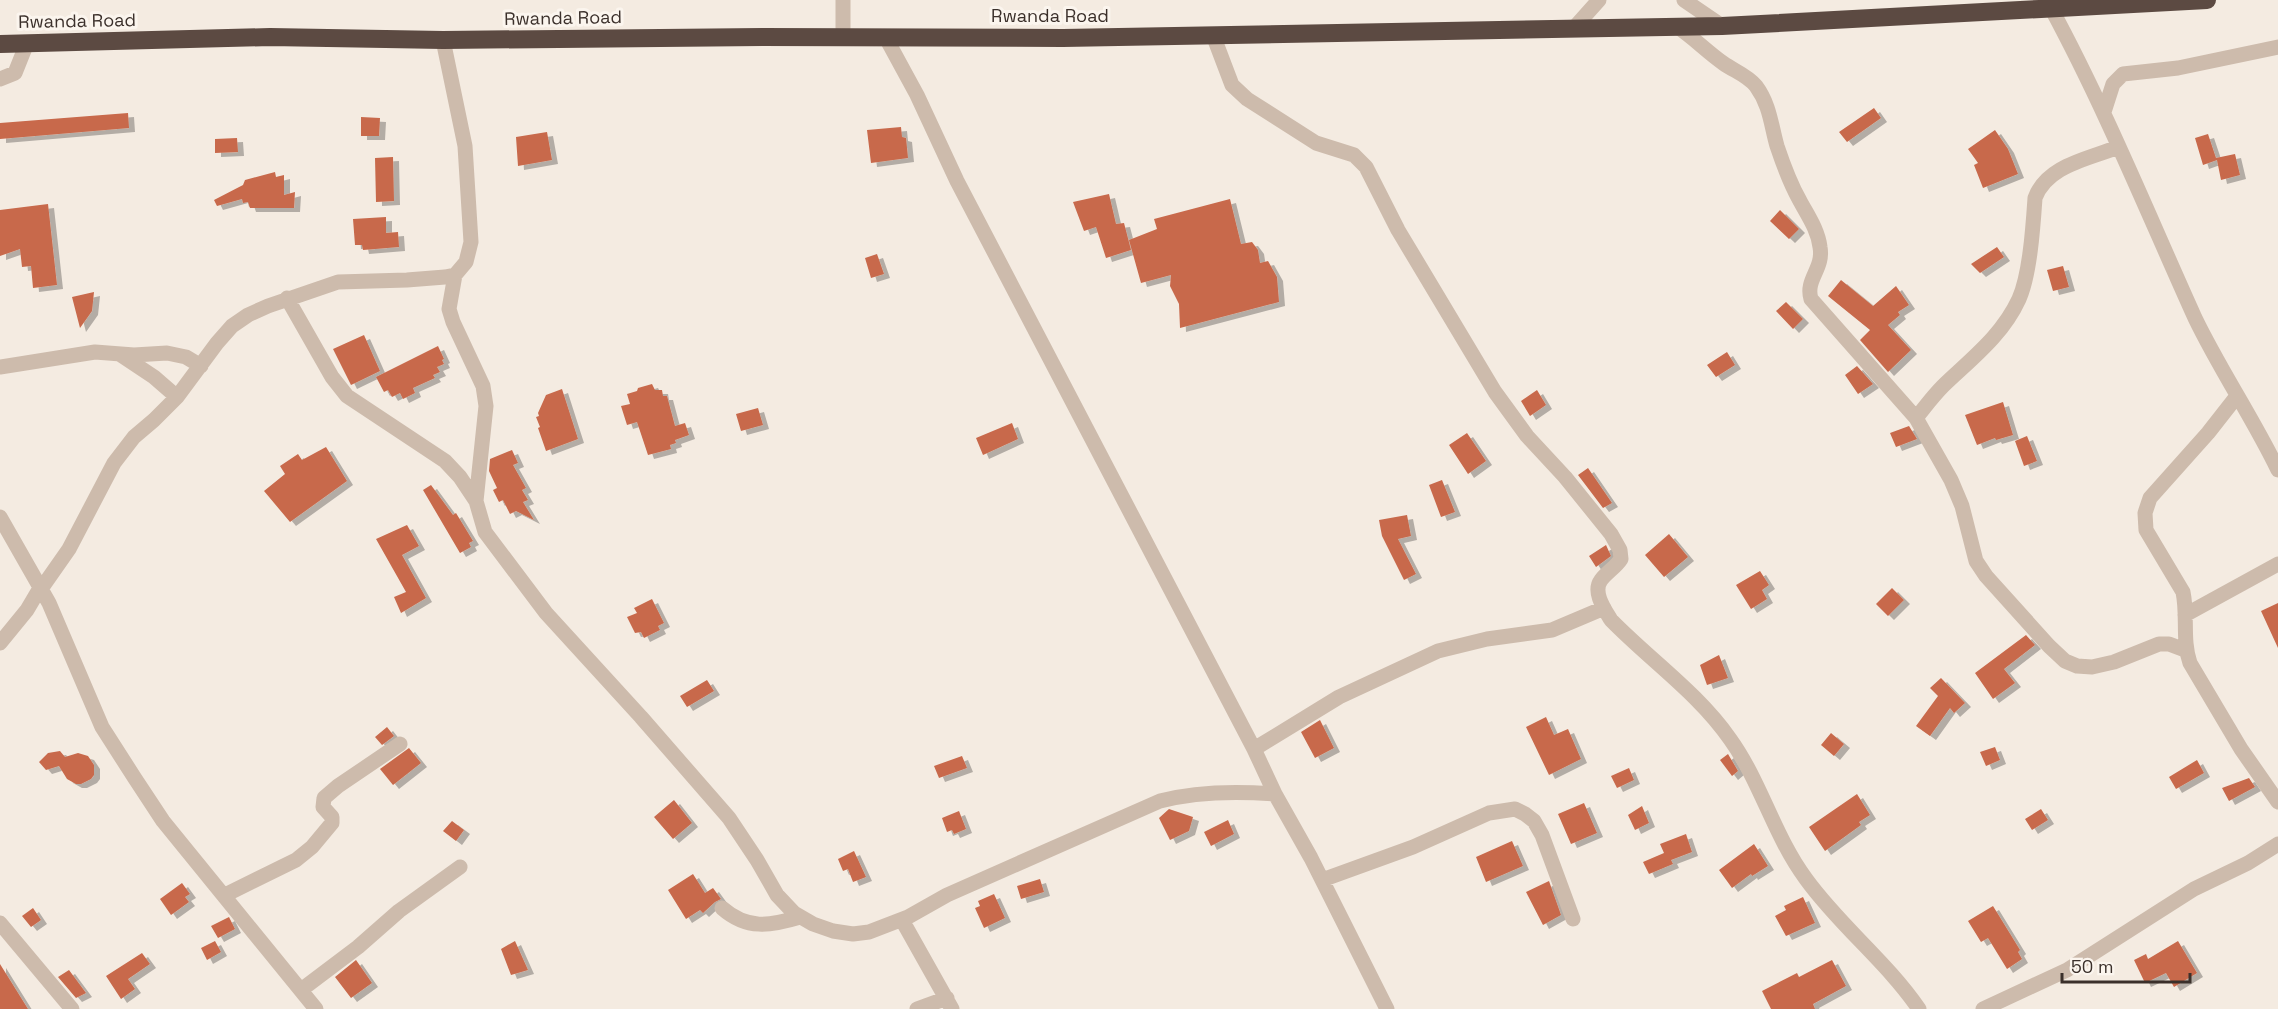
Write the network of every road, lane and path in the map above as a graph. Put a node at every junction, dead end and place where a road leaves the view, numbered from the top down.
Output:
1 (843, 0) edge
2 (1599, 0) edge
3 (1684, 0) edge
4 (2207, 0) edge
5 (2051, 8) junction
6 (1676, 26) junction
7 (1722, 26) junction
8 (1574, 28) junction
9 (1212, 35) junction
10 (843, 37) junction
11 (886, 38) junction
12 (443, 40) junction
13 (27, 43) junction
14 (0, 44) edge
15 (2278, 47) edge
16 (0, 79) edge
17 (2104, 112) junction
18 (2118, 147) junction
19 (455, 275) junction
20 (287, 298) junction
21 (118, 354) junction
22 (201, 366) junction
23 (0, 367) edge
24 (2237, 396) junction
25 (177, 397) junction
26 (1916, 418) junction
27 (2278, 470) edge
28 (476, 501) junction
29 (0, 517) edge
30 (2278, 564) edge
31 (40, 588) junction
32 (1604, 608) junction
33 (2185, 615) junction
34 (0, 643) edge
35 (2185, 650) junction
36 (400, 744) dead end
37 (1254, 749) junction
38 (1275, 794) junction
39 (2278, 802) edge
40 (2278, 844) edge
41 (460, 867) dead end
42 (1323, 880) junction
43 (225, 895) junction
44 (722, 908) dead end
45 (800, 917) junction
46 (1573, 919) dead end
47 (902, 920) junction
48 (0, 923) edge
49 (301, 990) junction
50 (950, 1004) edge
51 (72, 1009) edge
52 (316, 1009) edge
53 (916, 1009) edge
54 (1387, 1009) edge
55 (1919, 1009) edge
56 (1983, 1009) edge

1 - 10 street
2 - 8 street
3 - 7 street
4 - 5 highway, Rwanda Road
5 - 7 highway, Rwanda Road
5 - 17 street
6 - 7 highway, Rwanda Road
6 - 8 highway, Rwanda Road
6 - 26 street
8 - 9 highway, Rwanda Road
9 - 11 highway, Rwanda Road
9 - 32 street
10 - 11 highway, Rwanda Road
10 - 12 highway, Rwanda Road
11 - 37 street
12 - 13 highway, Rwanda Road
12 - 19 street
13 - 14 highway, Rwanda Road
13 - 16 street
15 - 17 street
17 - 18 street
18 - 24 street
18 - 26 street
19 - 20 street
19 - 28 street
20 - 22 street
20 - 28 street
21 - 22 street
21 - 23 street
21 - 25 street
22 - 25 street
24 - 27 street
24 - 33 street
25 - 31 street
26 - 35 street
28 - 45 street
29 - 31 street
30 - 33 street
31 - 34 street
31 - 43 street
32 - 37 street
32 - 55 street
33 - 35 street
35 - 39 street
36 - 43 street
37 - 38 street
38 - 42 street
38 - 47 street
40 - 56 street
41 - 49 street
42 - 46 street
42 - 54 street
43 - 49 street
44 - 45 street
45 - 47 street
47 - 50 street
48 - 51 street
49 - 52 street
50 - 53 street

